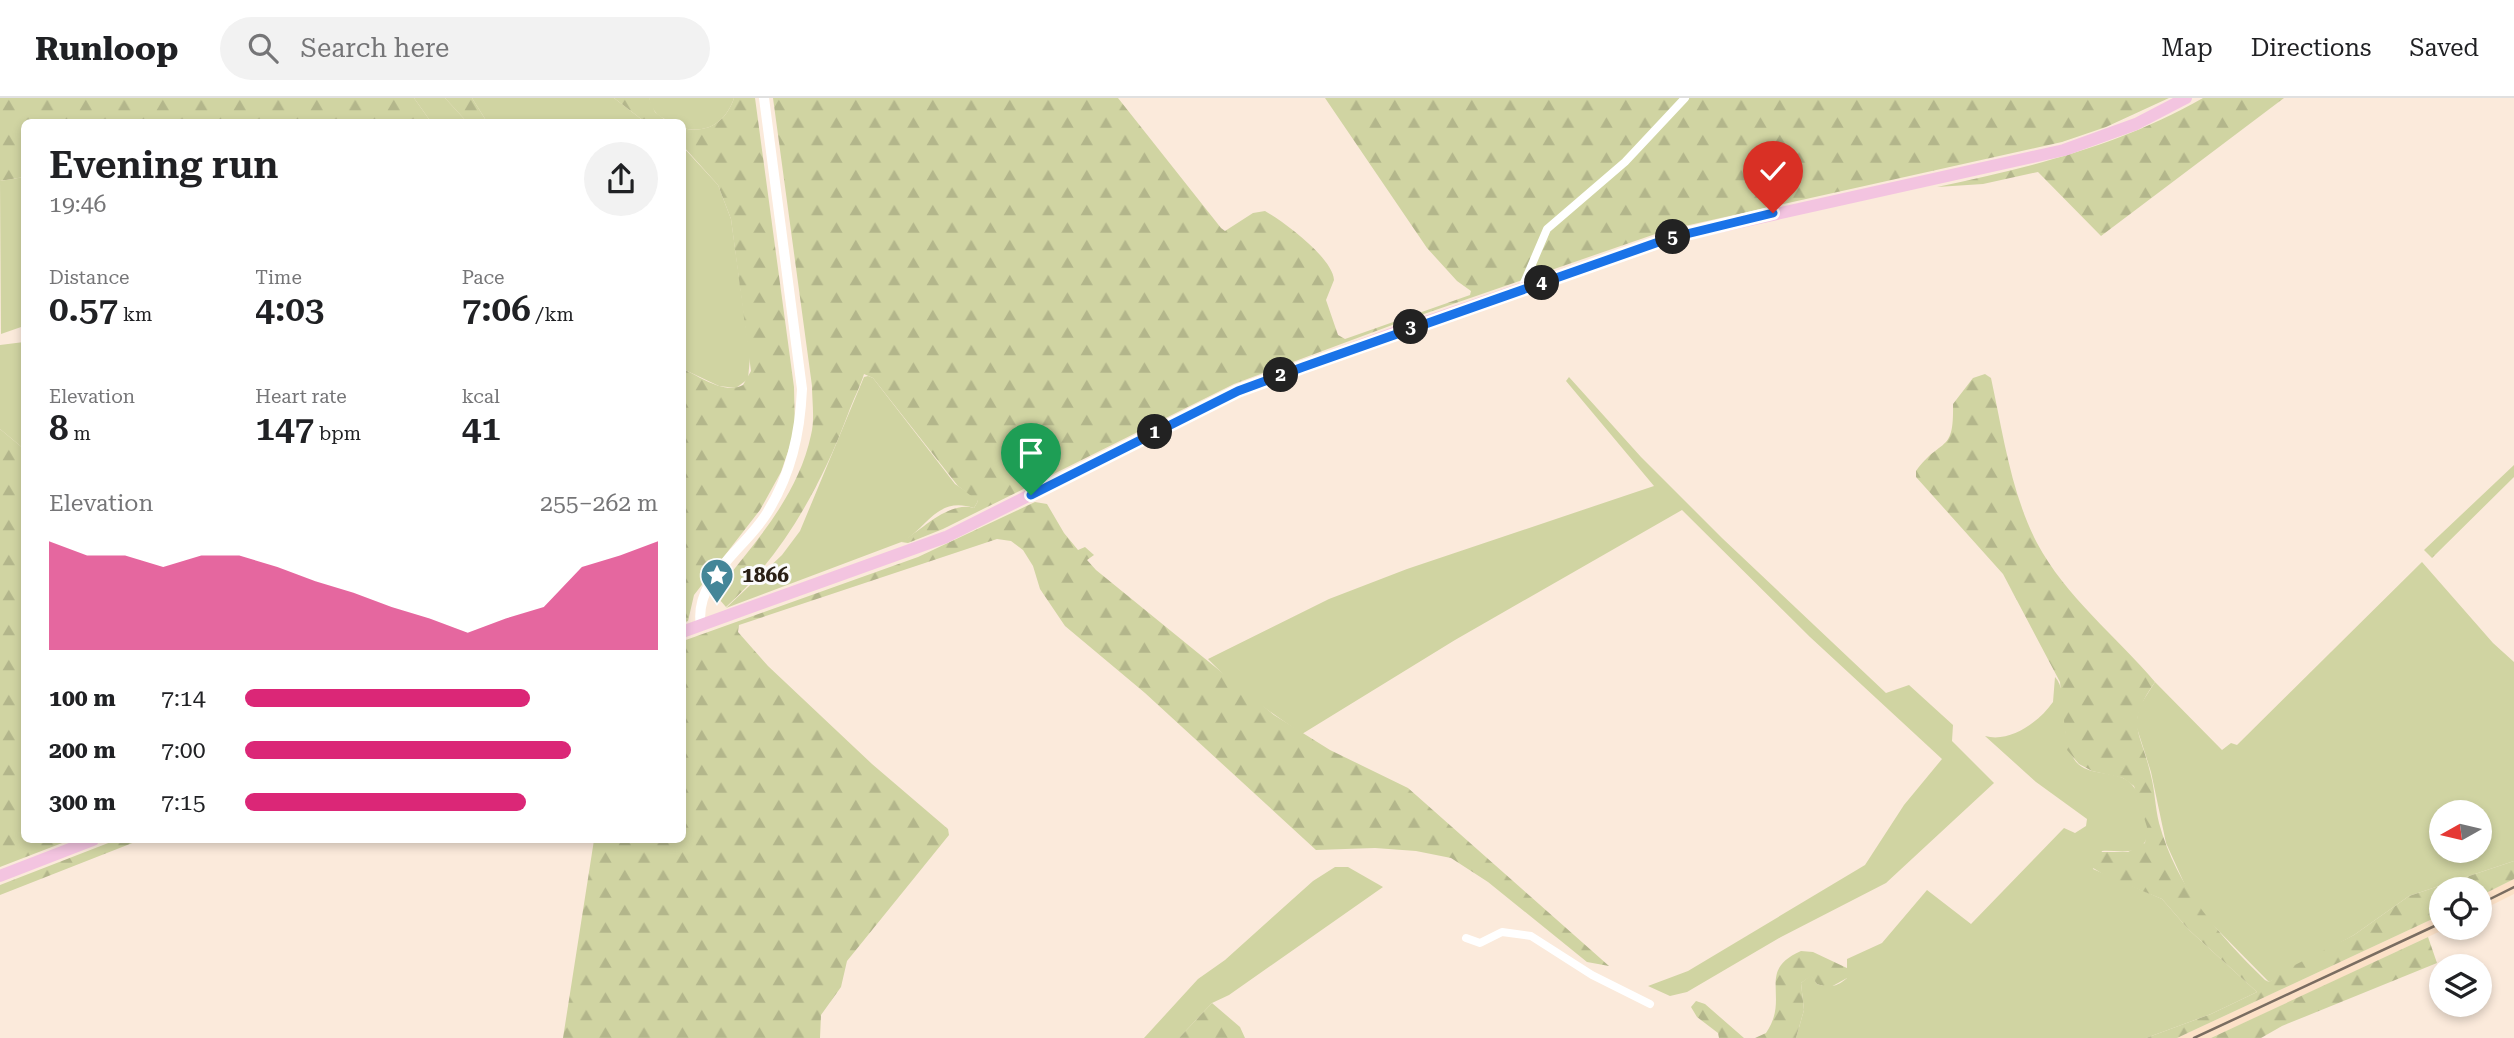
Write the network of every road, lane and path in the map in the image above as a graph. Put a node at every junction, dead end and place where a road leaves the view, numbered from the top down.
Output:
1 (764, 98) edge
2 (1685, 98) edge
3 (2186, 98) edge
4 (1521, 291) junction
5 (701, 626) junction
6 (686, 631) edge
7 (85, 843) edge
8 (0, 876) edge
9 (1466, 938) dead end
10 (1650, 1004) dead end

1 - 5 street
2 - 4 street
3 - 4 main road
4 - 5 main road
5 - 6 main road
7 - 8 main road
9 - 10 street

